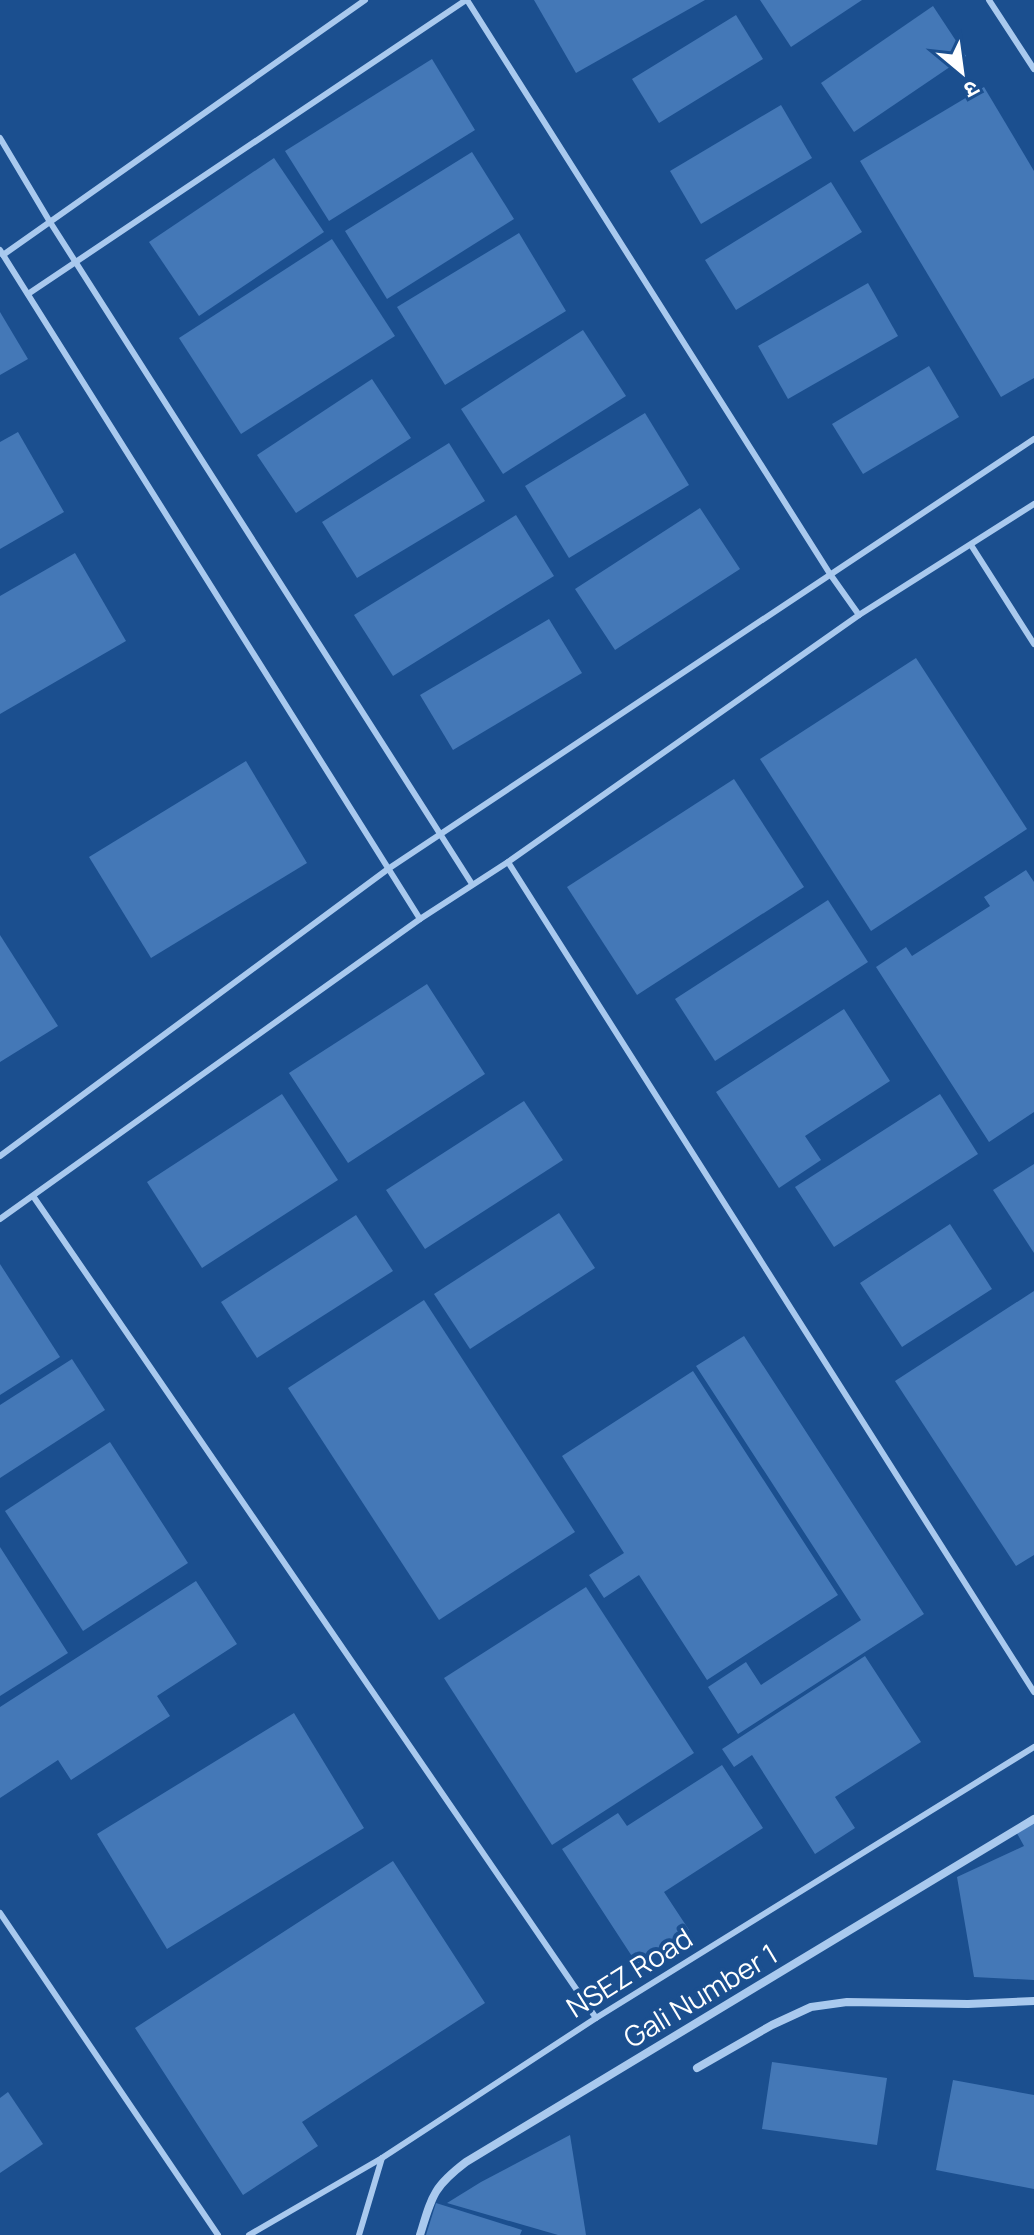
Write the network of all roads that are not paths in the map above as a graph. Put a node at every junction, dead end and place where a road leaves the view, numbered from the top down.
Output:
1 (365, 0) edge
2 (466, 0) edge
3 (989, 0) edge
4 (1034, 69) edge
5 (0, 138) edge
6 (50, 222) junction
7 (2, 253) edge
8 (76, 261) junction
9 (28, 294) junction
10 (1034, 439) edge
11 (1034, 504) edge
12 (971, 545) junction
13 (830, 574) junction
14 (859, 615) junction
15 (1034, 644) edge
16 (440, 834) junction
17 (508, 862) junction
18 (388, 869) junction
19 (472, 884) junction
20 (420, 919) junction
21 (0, 1156) edge
22 (33, 1196) junction
23 (0, 1205) edge
24 (3, 1217) edge
25 (1034, 1692) edge
26 (1034, 1747) edge
27 (1034, 1819) edge
28 (0, 1913) edge
29 (1034, 2001) edge
30 (596, 2018) junction
31 (697, 2068) dead end
32 (382, 2158) junction
33 (218, 2235) edge
34 (249, 2235) edge
35 (359, 2235) edge
36 (420, 2235) edge

1 - 6 lane
2 - 8 lane
2 - 13 lane
3 - 4 lane
5 - 6 lane
6 - 7 lane
6 - 8 lane
7 - 9 lane
8 - 9 lane
8 - 16 lane
9 - 18 lane
10 - 13 lane
11 - 12 lane
12 - 14 lane
12 - 15 lane
13 - 14 lane
13 - 16 lane
14 - 17 lane
16 - 18 lane
16 - 19 lane
17 - 19 lane
17 - 25 lane
18 - 20 lane
18 - 21 lane
19 - 20 lane
20 - 22 lane
22 - 24 lane
22 - 30 lane
23 - 24 lane
26 - 30 lane, NSEZ Road
27 - 36 street, Gali Number 1
28 - 33 lane
29 - 31 street
30 - 32 lane, NSEZ Road
32 - 34 lane, NSEZ Road
32 - 35 lane

